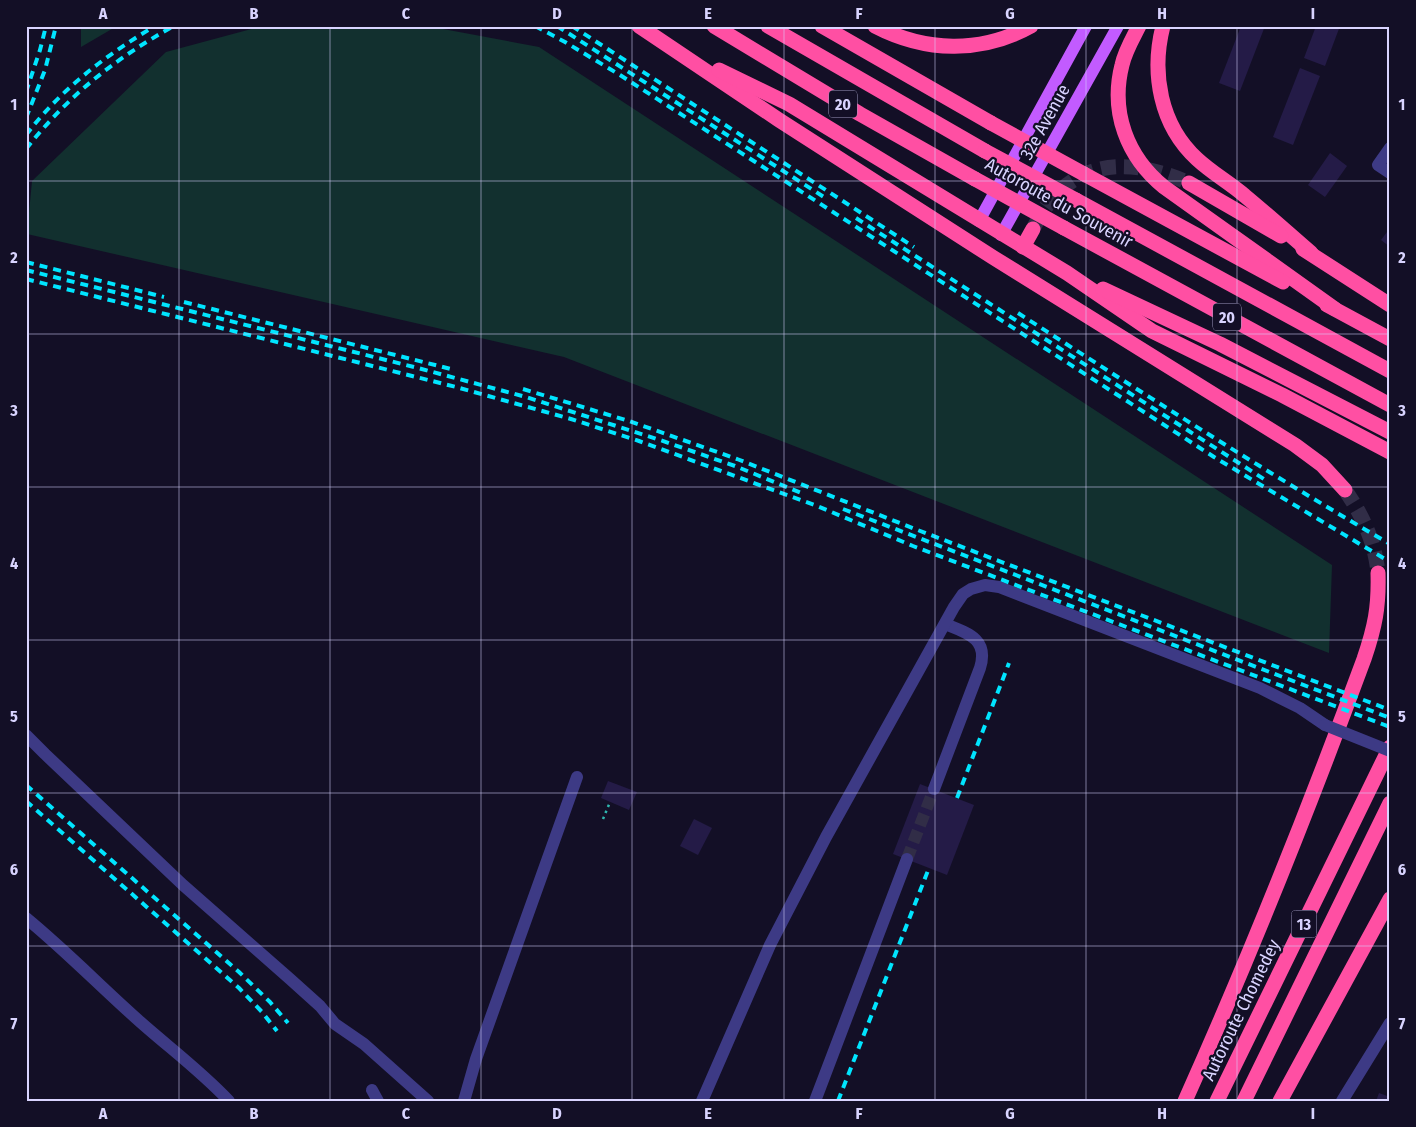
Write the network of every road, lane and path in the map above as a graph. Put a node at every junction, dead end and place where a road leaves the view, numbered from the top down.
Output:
1 (639, 26) edge
2 (714, 26) edge
3 (768, 26) edge
4 (822, 26) edge
5 (875, 26) edge
6 (1031, 26) edge
7 (1086, 26) edge
8 (1118, 26) edge
9 (1139, 26) edge
10 (1163, 26) edge
11 (666, 44) junction
12 (1390, 148) edge
13 (1390, 173) edge
14 (1189, 183) tunnel mouth
15 (979, 221) junction
16 (1033, 229) tunnel mouth
17 (1001, 235) junction
18 (1023, 247) junction
19 (1312, 253) junction
20 (1067, 273) junction
21 (1390, 305) edge
22 (1335, 309) junction
23 (1390, 339) edge
24 (1390, 371) edge
25 (1390, 406) edge
26 (1390, 432) edge
27 (1390, 452) edge
28 (1345, 490) tunnel mouth
29 (1378, 573) tunnel mouth
30 (945, 624) junction
31 (26, 734) edge
32 (1390, 747) edge
33 (1390, 751) edge
34 (577, 776) dead end
35 (934, 789) tunnel mouth
36 (610, 802) dead end
37 (1390, 803) edge
38 (603, 819) dead end
39 (907, 859) tunnel mouth
40 (1390, 899) edge
41 (26, 918) edge
42 (1390, 1023) edge
43 (229, 1101) edge
44 (428, 1101) edge
45 (464, 1101) edge
46 (702, 1101) edge
47 (815, 1101) edge
48 (1184, 1101) edge
49 (1217, 1101) edge
50 (1244, 1101) edge
51 (1280, 1101) edge
52 (1342, 1101) edge

1 - 11 highway
2 - 25 highway, Autoroute du Souvenir / 20, bridge
3 - 24 highway, Autoroute du Souvenir / 20, bridge
4 - 22 highway, bridge
5 - 6 highway
7 - 15 main road, 32e Avenue
8 - 17 main road, 32e Avenue
9 - 22 highway
10 - 19 highway
11 - 15 highway
11 - 28 highway
12 - 13 street
14 - 19 highway
15 - 17 highway
16 - 18 highway
17 - 18 highway
18 - 20 highway
19 - 21 highway
20 - 26 highway
20 - 27 highway
22 - 23 highway
29 - 48 highway
30 - 33 street, bridge
30 - 35 street
30 - 46 street
31 - 44 street
32 - 49 highway, Autoroute Chomedey / 13
34 - 45 street
36 - 38 path
37 - 50 highway, 13
39 - 47 street
40 - 51 highway
41 - 43 street
42 - 52 street

